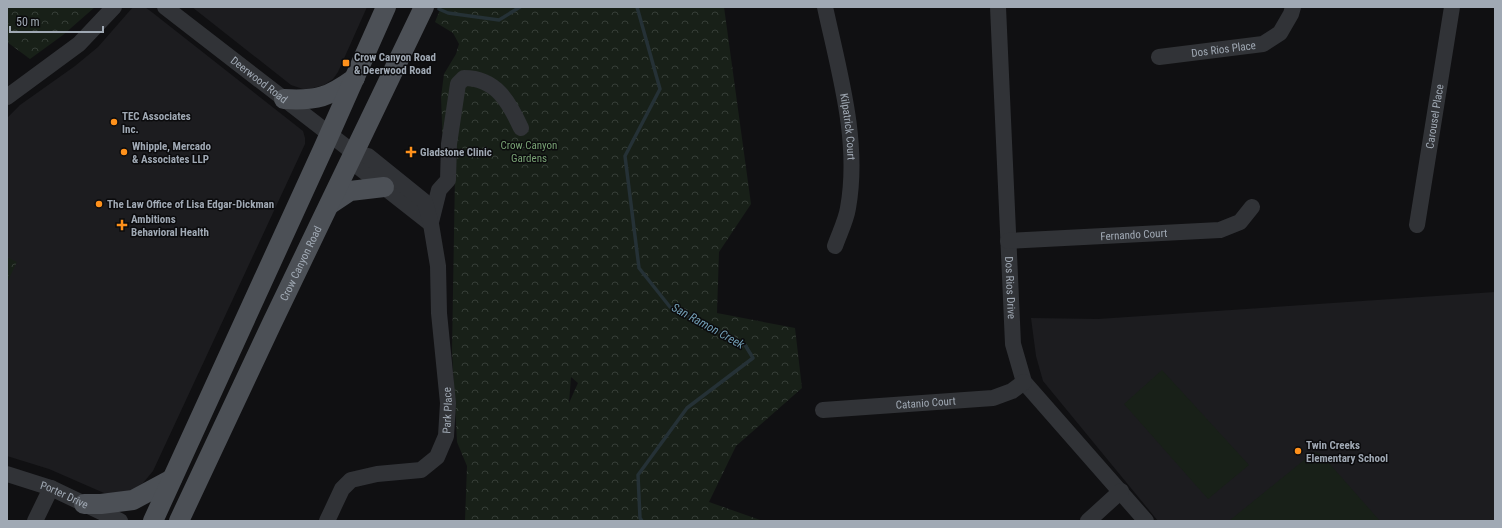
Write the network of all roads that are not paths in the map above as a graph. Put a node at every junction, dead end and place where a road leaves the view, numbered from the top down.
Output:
1 (114, 7) edge
2 (165, 7) edge
3 (386, 7) edge
4 (424, 7) edge
5 (826, 7) edge
6 (998, 7) edge
7 (1293, 7) edge
8 (1452, 7) edge
9 (1159, 57) dead end
10 (355, 78) junction
11 (7, 97) edge
12 (284, 99) junction
13 (521, 128) dead end
14 (330, 134) junction
15 (354, 153) junction
16 (384, 187) junction
17 (329, 205) junction
18 (1252, 207) dead end
19 (431, 224) junction
20 (1417, 225) dead end
21 (1008, 241) junction
22 (835, 246) dead end
23 (1024, 382) junction
24 (824, 410) dead end
25 (7, 474) edge
26 (172, 479) junction
27 (51, 488) junction
28 (1121, 491) junction
29 (84, 504) junction
30 (35, 521) edge
31 (120, 521) edge
32 (153, 521) edge
33 (179, 521) edge
34 (327, 521) edge
35 (1088, 521) edge
36 (1146, 521) edge

1 - 11 street
2 - 12 street, Deerwood Road
3 - 10 main road
4 - 15 main road, Crow Canyon Road
5 - 22 street, Kilpatrick Court
6 - 21 street, Dos Rios Drive
7 - 9 street, Dos Rios Place
8 - 20 street, Carousel Place
10 - 12 main road
10 - 14 main road
12 - 14 street, Deerwood Road
13 - 19 street
14 - 15 street, Deerwood Road
14 - 26 main road
15 - 16 street
15 - 17 main road, Crow Canyon Road
15 - 19 street, Park Place
16 - 17 main road
16 - 19 street
17 - 33 main road, Crow Canyon Road
18 - 21 street, Fernando Court
19 - 34 street, Park Place
21 - 23 street, Dos Rios Drive
23 - 24 street, Catanio Court
23 - 28 street, Dos Rios Drive
25 - 27 street, Porter Drive
26 - 29 main road
26 - 32 main road
27 - 29 street, Porter Drive
27 - 30 street
28 - 35 street
28 - 36 street, Dos Rios Drive
29 - 31 street, Porter Drive

